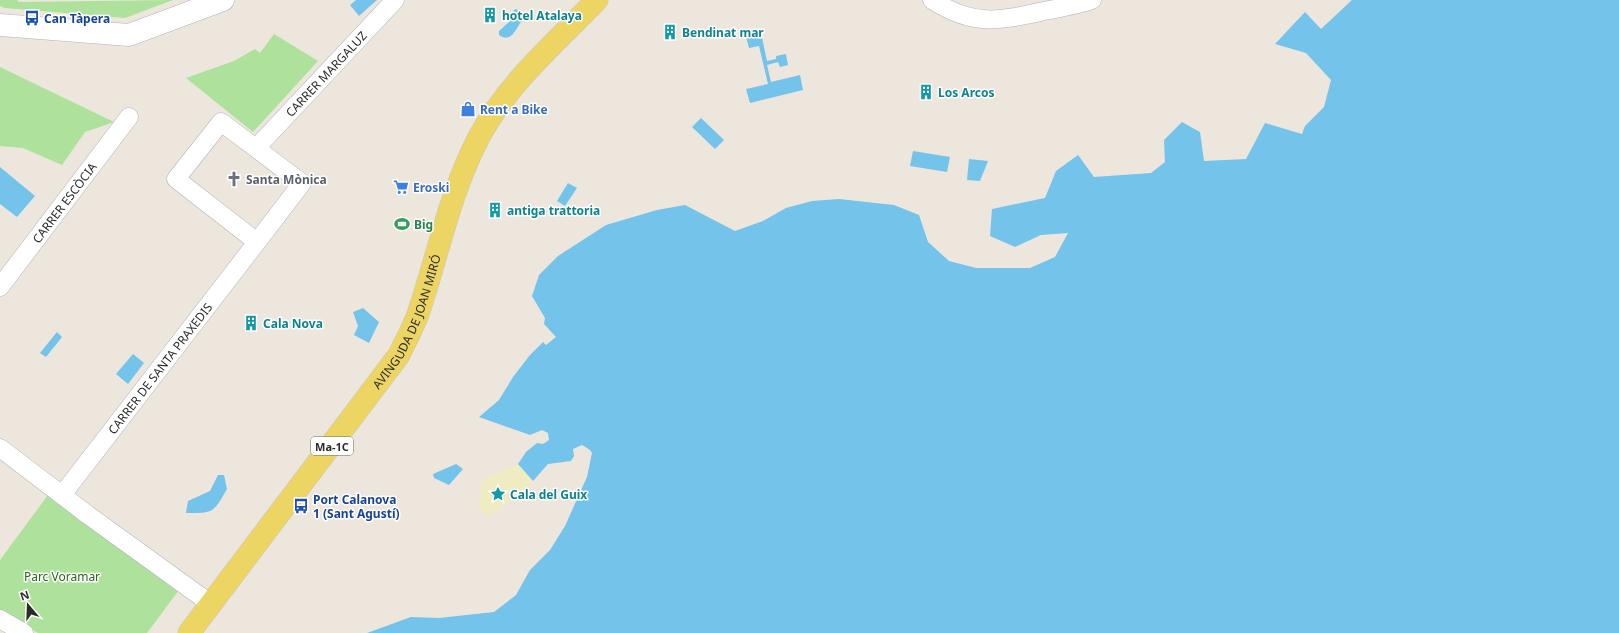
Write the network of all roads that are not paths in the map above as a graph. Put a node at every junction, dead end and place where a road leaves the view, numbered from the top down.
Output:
1 (223, 0) edge
2 (395, 0) edge
3 (598, 0) edge
4 (932, 0) edge
5 (1092, 0) edge
6 (0, 25) edge
7 (129, 118) dead end
8 (256, 148) junction
9 (257, 242) junction
10 (0, 287) edge
11 (0, 448) edge
12 (62, 495) junction
13 (211, 604) junction
14 (0, 619) edge
15 (24, 633) edge
16 (190, 633) edge

1 - 6 street
2 - 8 street, CARRER MARGALUZ
3 - 13 main road, AVINGUDA DE JOAN MIRÓ / Ma-1C
4 - 5 street
7 - 10 street, CARRER ESCÒCIA
8 - 9 street, CARRER DE SANTA PRAXEDIS
8 - 9 street
9 - 12 street, CARRER DE SANTA PRAXEDIS
11 - 12 street
12 - 13 street
13 - 16 main road, AVINGUDA DE JOAN MIRÓ / Ma-1C
14 - 15 street

